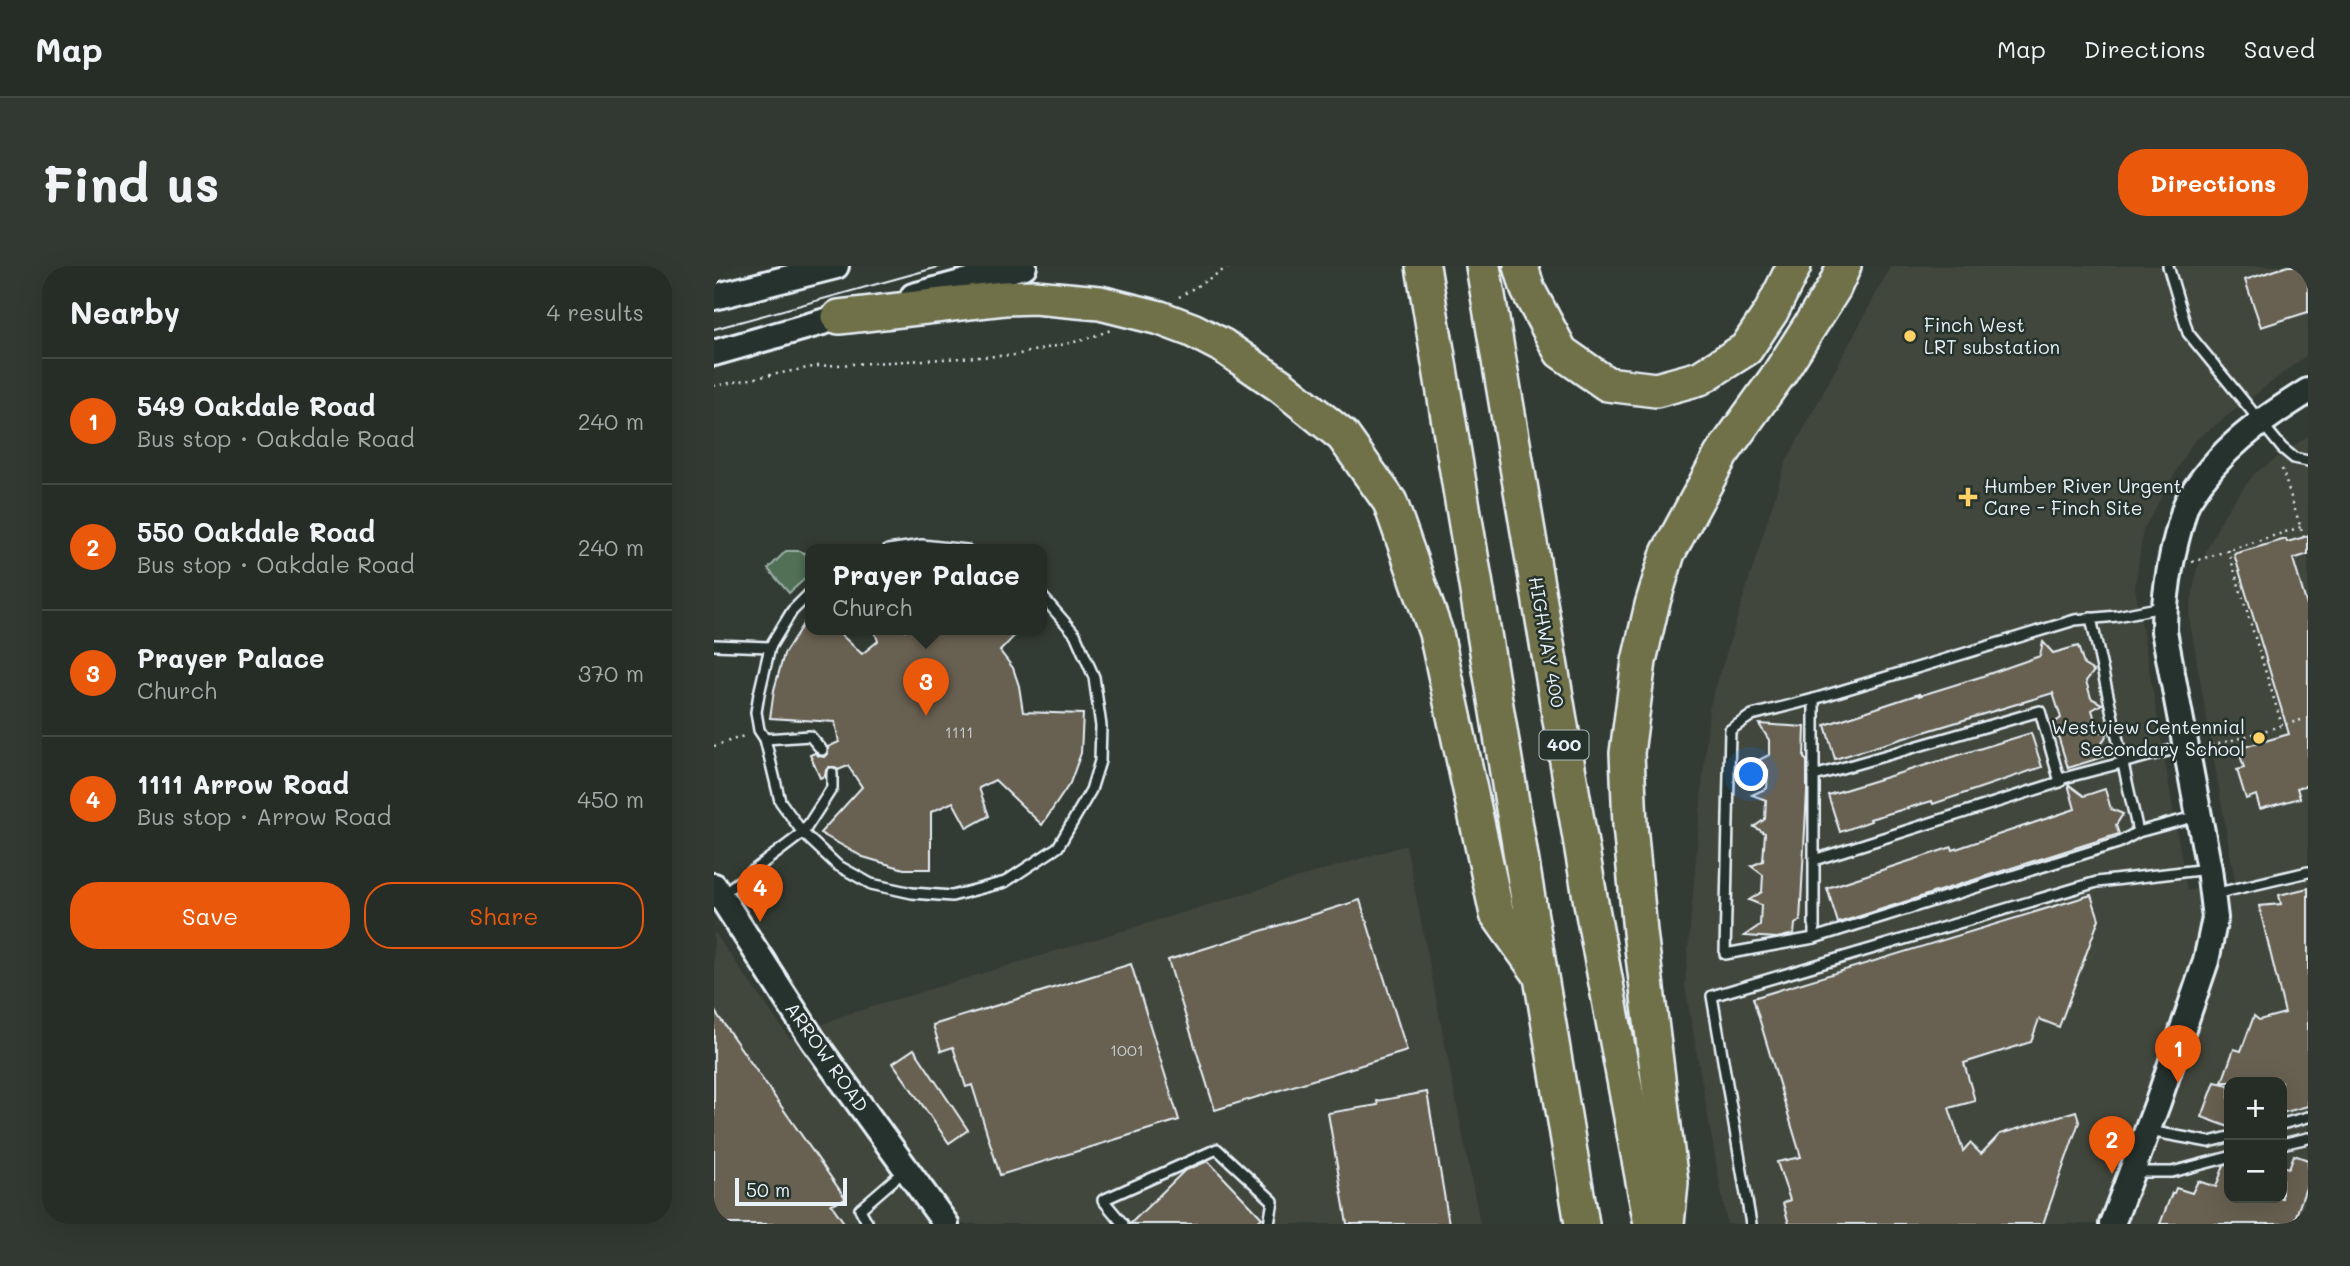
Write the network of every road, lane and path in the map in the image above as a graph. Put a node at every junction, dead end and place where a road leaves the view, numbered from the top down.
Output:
1 (836, 266) edge
2 (1024, 266) edge
3 (1230, 266) edge
4 (1423, 266) edge
5 (1483, 266) edge
6 (1521, 266) edge
7 (1794, 266) edge
8 (1844, 266) edge
9 (2168, 266) edge
10 (714, 297) edge
11 (1179, 297) dead end
12 (839, 317) junction
13 (1116, 329) dead end
14 (714, 354) edge
15 (714, 386) edge
16 (2308, 391) edge
17 (2259, 422) junction
18 (2308, 461) edge
19 (2282, 468) dead end
20 (2301, 527) junction
21 (2304, 538) dead end
22 (2228, 550) junction
23 (2192, 562) dead end
24 (805, 598) edge
25 (1047, 603) edge
26 (2164, 607) junction
27 (2091, 618) junction
28 (714, 645) edge
29 (770, 647) junction
30 (1814, 699) junction
31 (2301, 720) dead end
32 (2282, 725) junction
33 (759, 730) junction
34 (765, 739) junction
35 (714, 746) edge
36 (2194, 748) junction
37 (822, 750) dead end
38 (2122, 762) junction
39 (832, 773) dead end
40 (1814, 776) junction
41 (2060, 779) junction
42 (2199, 816) junction
43 (2138, 832) junction
44 (803, 833) junction
45 (1814, 860) junction
46 (2208, 869) junction
47 (2308, 872) edge
48 (716, 893) edge
49 (2213, 895) junction
50 (1814, 938) junction
51 (1539, 973) junction
52 (2308, 1117) edge
53 (2287, 1123) edge
54 (2146, 1131) junction
55 (2224, 1138) edge
56 (2308, 1138) edge
57 (2287, 1143) edge
58 (2224, 1158) edge
59 (906, 1169) junction
60 (2132, 1172) junction
61 (868, 1224) edge
62 (946, 1224) edge
63 (1124, 1224) edge
64 (1269, 1224) edge
65 (1582, 1224) edge
66 (1651, 1224) edge
67 (1667, 1224) edge
68 (1751, 1224) edge
69 (2112, 1224) edge

1 - 10 street
2 - 12 street
3 - 11 path
4 - 51 highway
5 - 66 highway, HIGHWAY 400 / 400
6 - 7 highway
8 - 67 highway
9 - 17 lane
12 - 14 street
12 - 51 highway
13 - 15 path
16 - 17 street
17 - 18 lane
17 - 26 street
19 - 20 path
20 - 21 path
20 - 22 path
22 - 23 path
22 - 32 path
24 - 29 lane
25 - 44 lane
26 - 27 lane
26 - 36 street
27 - 30 lane
27 - 38 lane
28 - 29 lane
29 - 33 lane
30 - 40 lane
30 - 50 lane
31 - 32 path
32 - 36 path
33 - 34 lane
33 - 35 path
34 - 37 lane
34 - 44 lane
36 - 38 lane
36 - 42 street
38 - 41 lane
38 - 43 lane
39 - 44 lane
40 - 41 lane
40 - 45 lane
41 - 45 lane
42 - 43 lane
42 - 46 street
43 - 50 lane
44 - 48 lane
45 - 50 lane
46 - 49 street
46 - 68 lane
47 - 49 lane
48 - 59 street, ARROW ROAD
49 - 54 street
51 - 65 highway
52 - 53 lane
54 - 55 lane
54 - 60 street
56 - 57 lane
58 - 60 lane
59 - 61 lane
59 - 62 street, ARROW ROAD
60 - 69 street
63 - 64 lane

